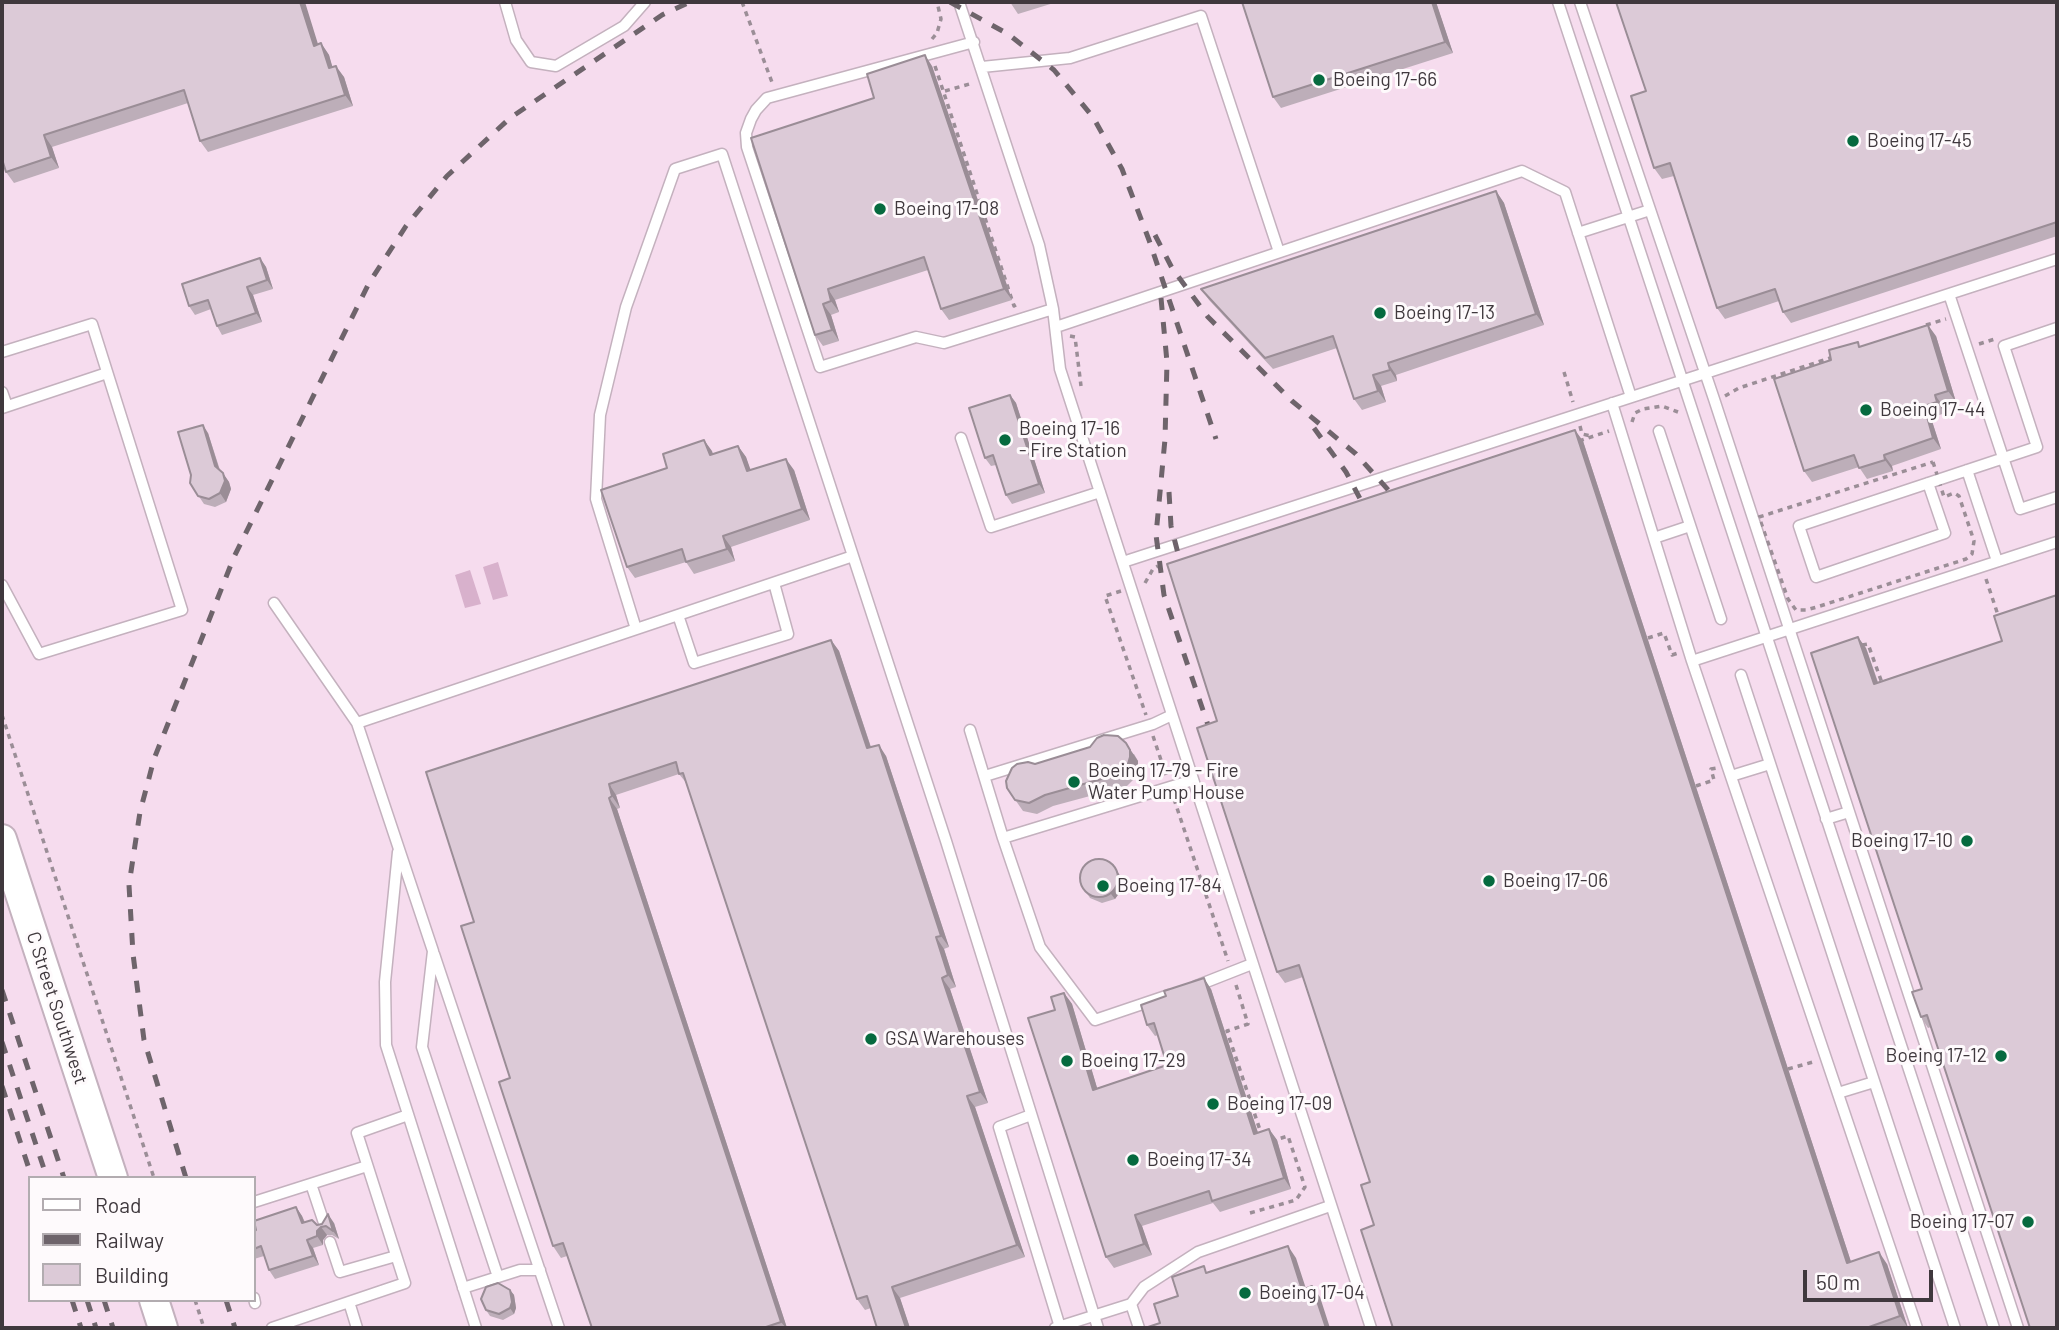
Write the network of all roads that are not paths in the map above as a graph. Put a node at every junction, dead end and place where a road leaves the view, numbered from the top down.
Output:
1 (505, 2) edge
2 (645, 2) edge
3 (959, 2) edge
4 (1558, 2) edge
5 (1580, 2) edge
6 (974, 42) junction
7 (982, 67) junction
8 (1650, 210) junction
9 (1629, 217) junction
10 (1578, 233) junction
11 (1279, 252) junction
12 (2057, 259) edge
13 (1949, 294) junction
14 (1054, 309) junction
15 (2057, 328) edge
16 (1056, 330) junction
17 (2, 352) edge
18 (107, 373) junction
19 (1705, 373) junction
20 (1682, 380) junction
21 (2, 392) edge
22 (1631, 397) junction
23 (1612, 403) junction
24 (4, 407) edge
25 (1659, 431) dead end
26 (961, 438) dead end
27 (2003, 458) junction
28 (1967, 470) junction
29 (1933, 481) junction
30 (1100, 492) junction
31 (2057, 497) edge
32 (1690, 526) junction
33 (1654, 538) junction
34 (2057, 542) edge
35 (853, 556) junction
36 (1997, 561) junction
37 (1123, 562) junction
38 (774, 583) junction
39 (2, 585) edge
40 (274, 603) dead end
41 (678, 615) junction
42 (1721, 619) dead end
43 (636, 629) junction
44 (1789, 629) junction
45 (1766, 637) junction
46 (1692, 661) junction
47 (1741, 675) dead end
48 (1172, 715) junction
49 (357, 723) junction
50 (970, 730) dead end
51 (1770, 764) junction
52 (985, 776) junction
53 (1731, 776) junction
54 (1193, 780) junction
55 (1849, 812) junction
56 (1826, 819) junction
57 (1003, 838) junction
58 (2, 839) edge
59 (398, 848) junction
60 (433, 951) junction
61 (1252, 964) junction
62 (1874, 1082) junction
63 (1838, 1093) junction
64 (408, 1115) junction
65 (1031, 1115) junction
66 (368, 1166) junction
67 (112, 1176) edge
68 (311, 1184) junction
69 (256, 1201) edge
70 (1330, 1206) junction
71 (325, 1226) edge
72 (330, 1242) edge
73 (396, 1256) junction
74 (540, 1270) junction
75 (498, 1277) junction
76 (463, 1288) junction
77 (154, 1302) edge
78 (349, 1302) junction
79 (1131, 1304) junction
80 (1094, 1316) junction
81 (1057, 1327) edge
82 (163, 1328) edge
83 (272, 1328) edge
84 (357, 1328) edge
85 (475, 1328) edge
86 (559, 1328) edge
87 (1098, 1328) edge
88 (1139, 1328) edge
89 (1371, 1328) edge
90 (1917, 1328) edge
91 (1955, 1328) edge
92 (1994, 1328) edge
93 (2018, 1328) edge

1 - 2 lane
3 - 6 lane
4 - 9 lane
5 - 8 lane
6 - 7 lane
6 - 14 lane
7 - 11 lane
7 - 14 lane
8 - 9 lane
8 - 19 lane
9 - 10 lane
9 - 20 lane
10 - 11 lane
10 - 22 lane
11 - 16 lane
12 - 13 lane
13 - 19 lane
13 - 27 lane
14 - 16 lane
15 - 27 lane
16 - 30 lane
17 - 18 lane
18 - 24 lane
18 - 39 lane
19 - 20 lane
19 - 44 lane
20 - 22 lane
20 - 45 lane
21 - 24 lane
22 - 23 lane
23 - 33 lane
23 - 37 lane
25 - 32 lane
26 - 30 lane
27 - 28 lane
27 - 31 lane
28 - 29 lane
28 - 36 lane
29 - 29 lane
30 - 37 lane
32 - 33 lane
32 - 42 lane
33 - 46 lane
34 - 36 lane
35 - 38 lane
35 - 43 lane
35 - 65 lane
36 - 44 lane
37 - 48 lane
38 - 41 lane
38 - 41 lane
40 - 49 lane
41 - 43 lane
43 - 49 lane
44 - 45 lane
44 - 55 lane
45 - 46 lane
45 - 56 lane
46 - 53 lane
47 - 51 lane
48 - 52 lane
48 - 54 lane
49 - 59 lane
50 - 52 lane
51 - 53 lane
51 - 62 lane
52 - 57 lane
53 - 63 lane
54 - 57 lane
54 - 61 lane
55 - 56 lane
55 - 93 lane
56 - 92 lane
57 - 61 lane
58 - 67 main road, C Street Southwest
59 - 60 lane
59 - 64 lane
60 - 74 lane
60 - 75 lane
61 - 70 lane
62 - 63 lane
62 - 91 lane
63 - 90 lane
64 - 66 lane
64 - 76 lane
65 - 80 lane
65 - 81 lane
66 - 68 lane
66 - 73 lane
68 - 69 lane
68 - 71 lane
70 - 79 lane
70 - 89 lane
72 - 73 lane
73 - 78 lane
74 - 75 lane
74 - 86 lane
75 - 76 lane
76 - 85 lane
77 - 82 main road
78 - 83 lane
78 - 84 lane
79 - 80 lane
79 - 88 lane
80 - 81 lane
80 - 87 lane

